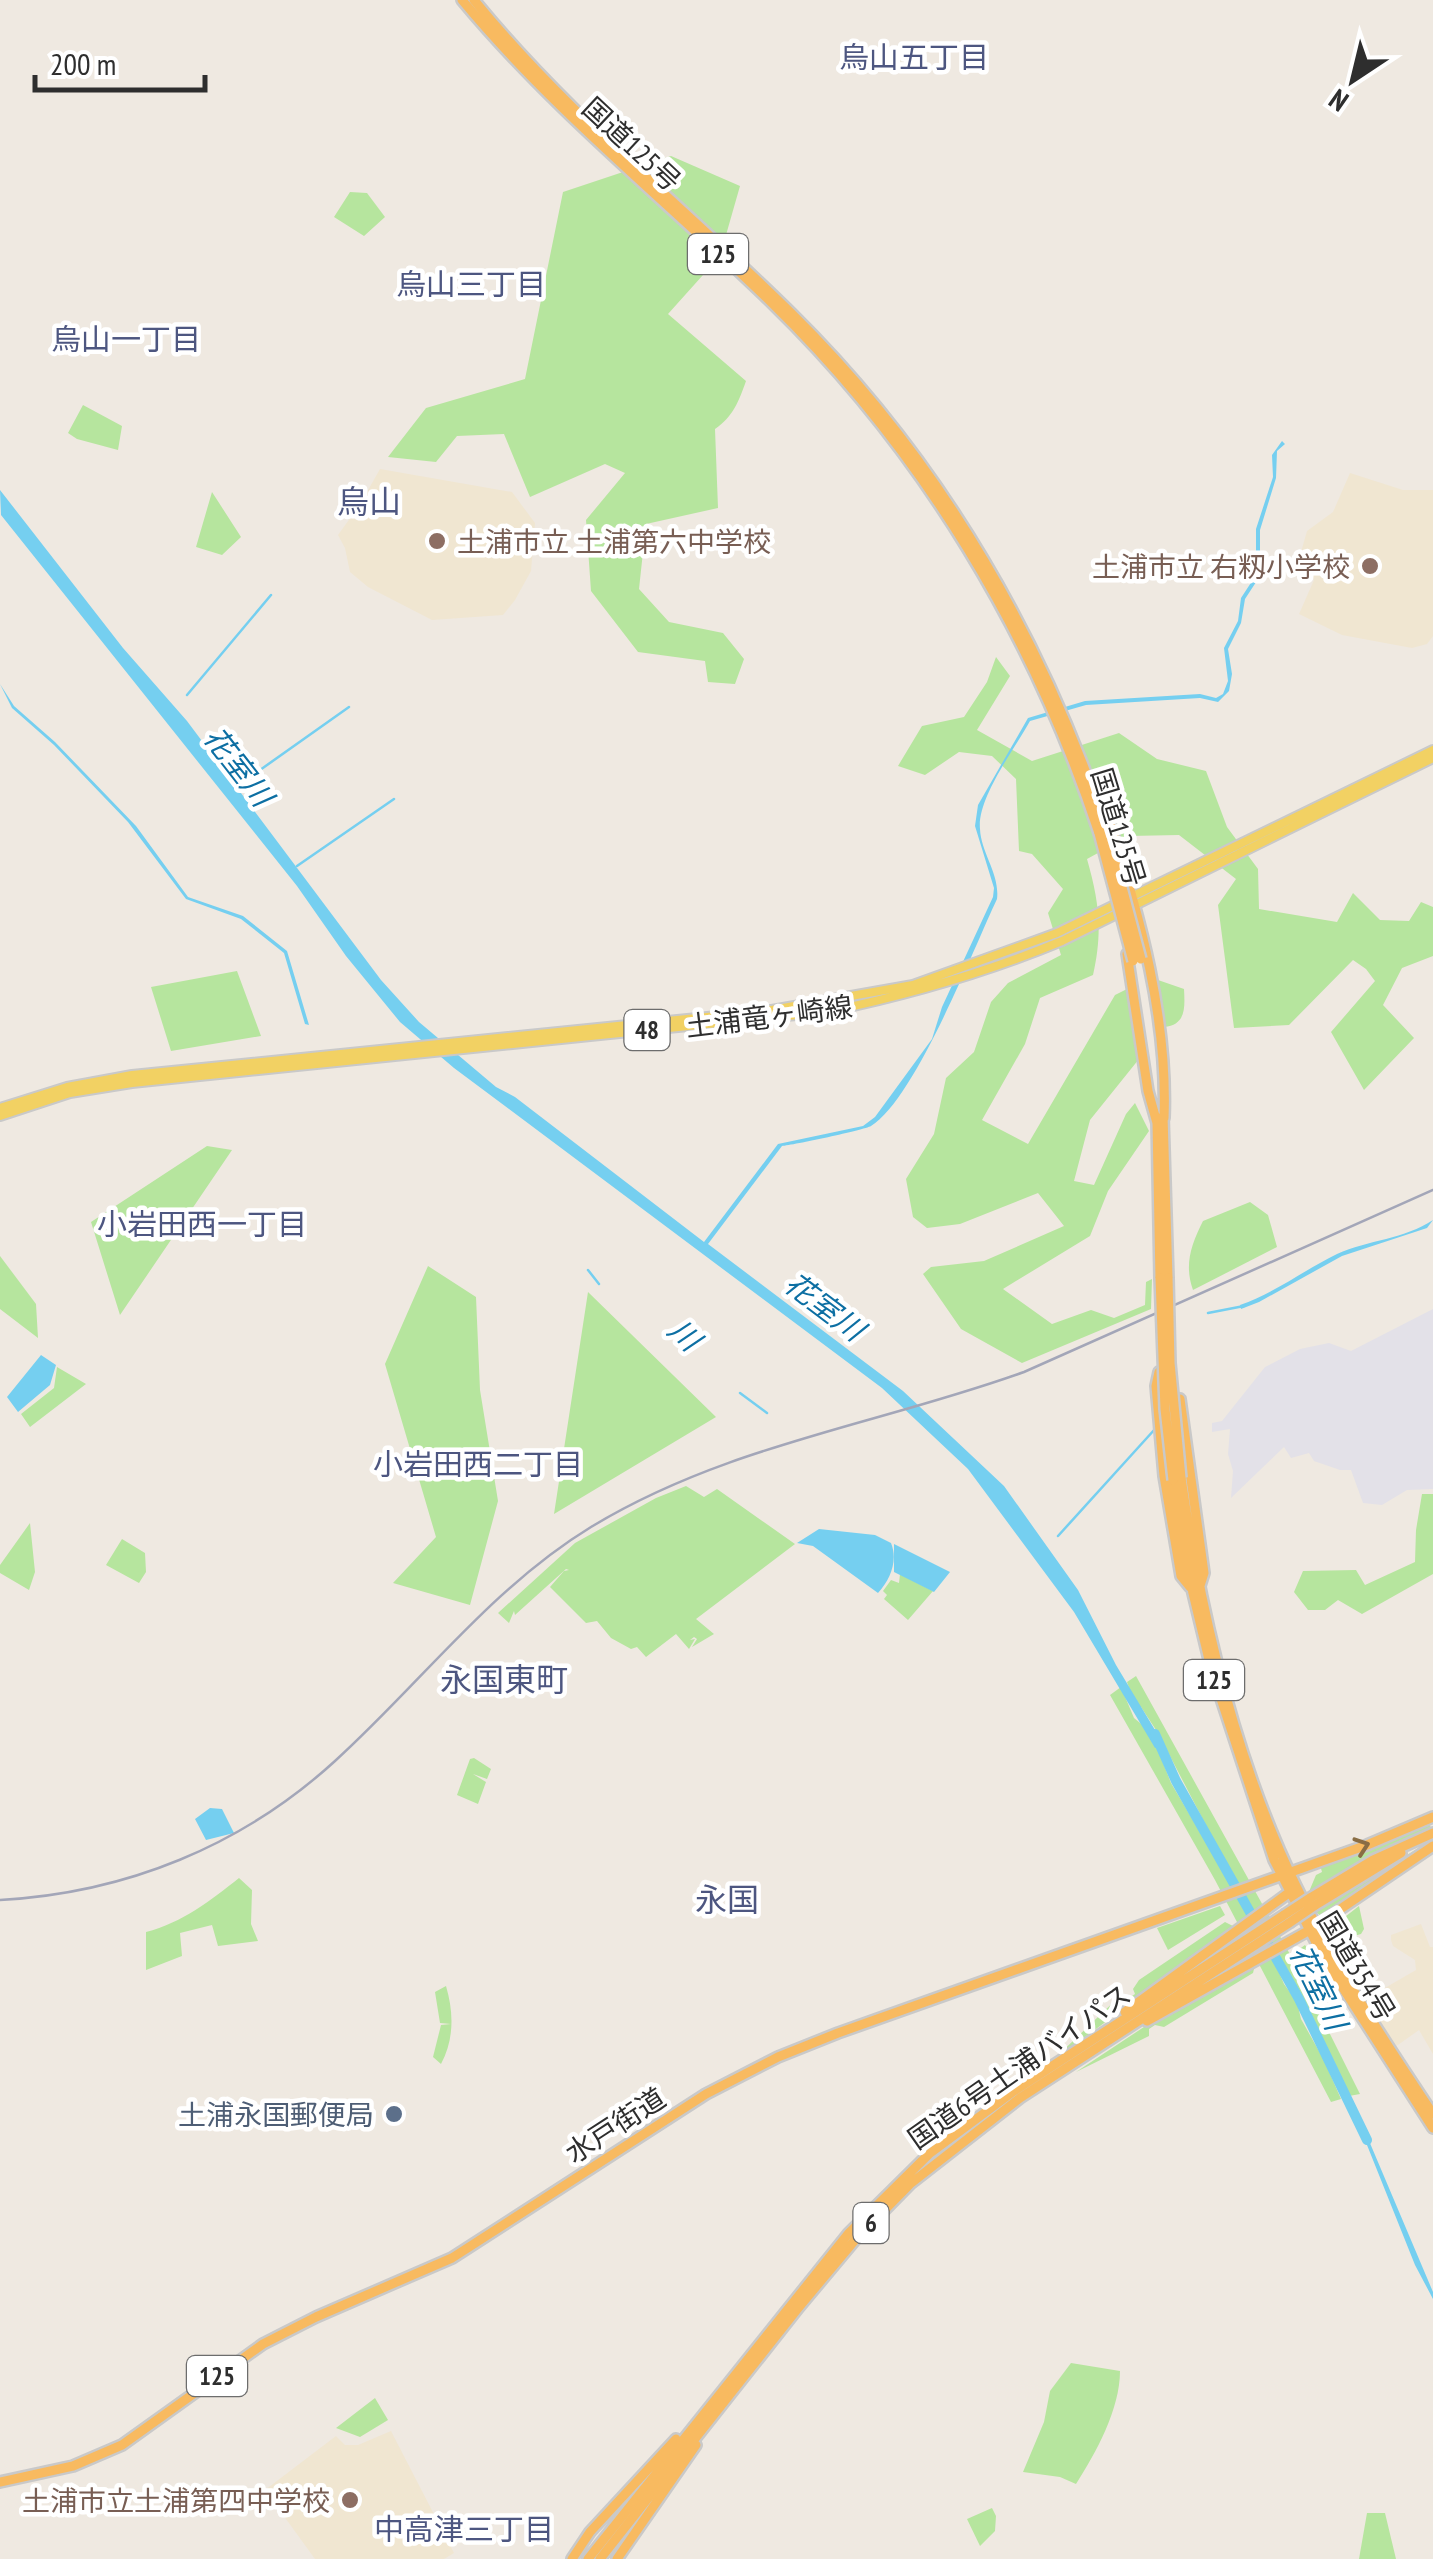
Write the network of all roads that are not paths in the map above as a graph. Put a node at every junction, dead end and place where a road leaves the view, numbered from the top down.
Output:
1 (462, 0) edge
2 (474, 0) edge
3 (1047, 687) junction
4 (1433, 754) edge
5 (1132, 901) junction
6 (1116, 909) junction
7 (419, 1049) junction
8 (0, 1108) edge
9 (0, 1116) edge
10 (1160, 1121) junction
11 (1159, 1372) dead end
12 (1180, 1399) dead end
13 (1195, 1589) junction
14 (1433, 1817) edge
15 (1433, 1833) edge
16 (1433, 1846) edge
17 (1284, 1872) junction
18 (1293, 1890) junction
19 (1308, 1931) junction
20 (1250, 1942) junction
21 (1079, 2059) junction
22 (1058, 2062) junction
23 (1433, 2114) edge
24 (1433, 2128) edge
25 (700, 2417) junction
26 (703, 2429) junction
27 (0, 2482) edge
28 (572, 2559) edge
29 (588, 2559) edge
30 (600, 2559) edge
31 (616, 2559) edge

1 - 3 highway, 国道125号 / 125
2 - 3 highway, 国道125号 / 125
3 - 5 highway
3 - 6 highway
3 - 10 highway, 国道125号 / 125, bridge
4 - 5 main road, 土浦竜ヶ崎線 / 48
5 - 6 main road, 土浦竜ヶ崎線 / 48
5 - 10 highway
6 - 7 main road, 土浦竜ヶ崎線 / 48
6 - 10 highway
7 - 8 main road, 土浦竜ヶ崎線 / 48
7 - 9 main road, 土浦竜ヶ崎線 / 48
10 - 13 highway, 国道125号 / 125, bridge
11 - 13 highway
12 - 13 highway
13 - 17 highway, 国道125号 / 125
17 -> 14 highway, 水戸街道
15 - 20 highway, 国道6号土浦バイパス / 6, bridge
16 - 19 highway
17 - 18 highway, 国道354号
17 - 27 highway, 水戸街道 / 125
18 - 19 highway, 国道354号
18 - 22 highway
19 - 21 highway
19 - 23 highway, 国道354号
19 - 24 highway, 国道354号
20 - 21 highway, 国道6号土浦バイパス / 6
20 - 22 highway, 国道6号土浦バイパス / 6
21 - 26 highway, 国道6号土浦バイパス / 6
22 - 25 highway, 国道6号土浦バイパス / 6
25 - 28 highway
25 - 29 highway, 国道6号土浦バイパス / 6
26 - 30 highway, 国道6号土浦バイパス / 6
26 - 31 highway

